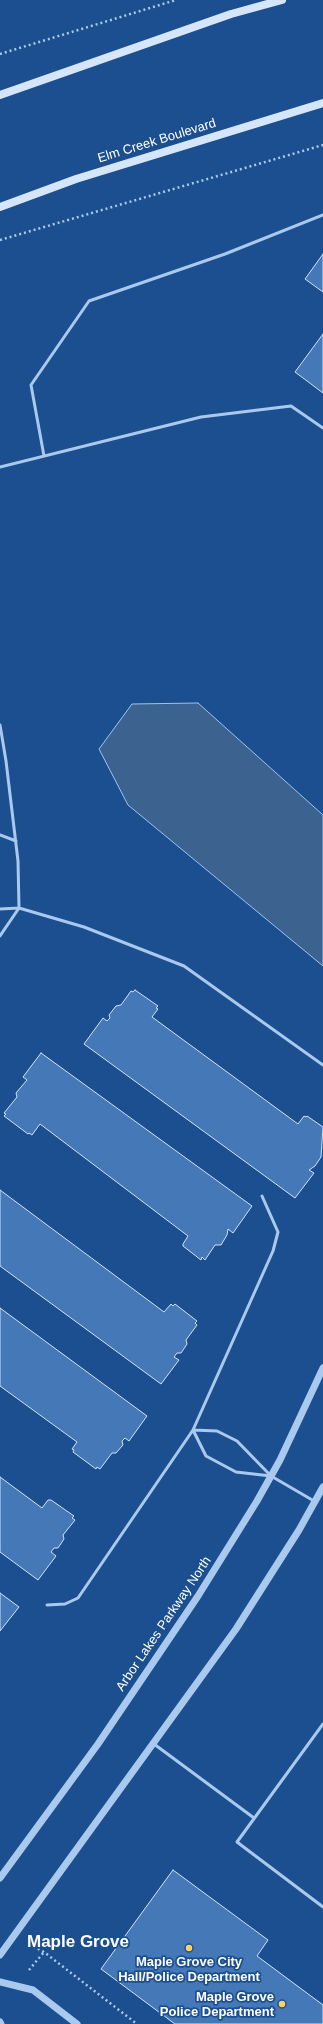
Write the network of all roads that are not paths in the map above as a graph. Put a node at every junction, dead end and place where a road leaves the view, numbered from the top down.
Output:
1 (282, 0) edge
2 (0, 95) edge
3 (323, 103) edge
4 (0, 207) edge
5 (323, 215) edge
6 (323, 428) edge
7 (44, 456) junction
8 (0, 467) edge
9 (0, 725) edge
10 (0, 835) edge
11 (16, 841) junction
12 (19, 908) junction
13 (0, 909) edge
14 (0, 936) edge
15 (323, 1065) edge
16 (262, 1196) dead end
17 (323, 1368) edge
18 (193, 1430) junction
19 (271, 1476) junction
20 (323, 1487) edge
21 (315, 1502) junction
22 (47, 1605) dead end
23 (323, 1724) edge
24 (153, 1744) junction
25 (254, 1818) junction
26 (0, 1878) edge
27 (323, 1907) edge
28 (0, 1955) edge
29 (0, 1982) edge
30 (77, 2024) edge

1 - 2 main road
3 - 4 main road, Elm Creek Boulevard
5 - 7 lane
6 - 7 lane
7 - 8 lane
9 - 11 lane
10 - 11 lane
11 - 12 lane
12 - 13 lane
12 - 14 lane
12 - 15 lane
16 - 18 lane
17 - 19 street, Arbor Lakes Parkway North
18 - 19 lane
18 - 19 lane
18 - 22 lane
19 - 21 lane
19 - 26 street, Arbor Lakes Parkway North
20 - 21 street
21 - 24 street
23 - 25 lane
24 - 25 lane
24 - 28 street
25 - 27 lane
29 - 30 street

